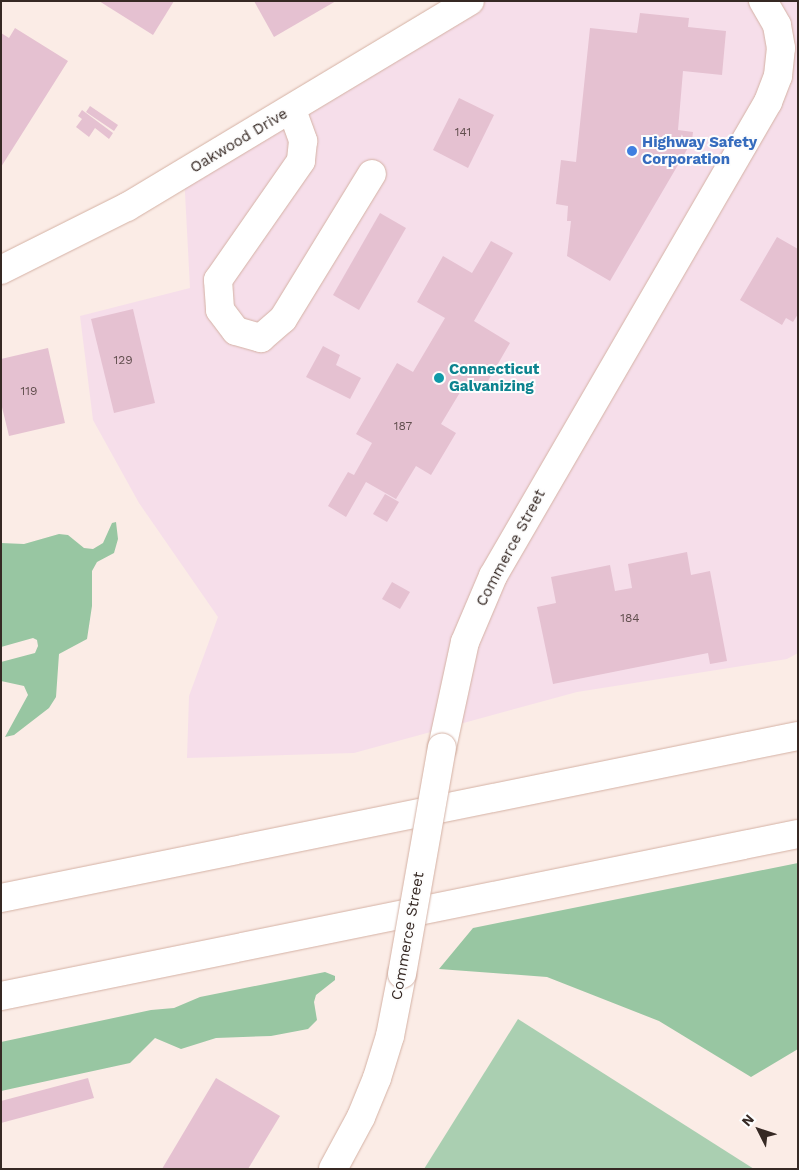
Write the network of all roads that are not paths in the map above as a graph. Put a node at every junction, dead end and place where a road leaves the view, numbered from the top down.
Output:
1 (470, 1) edge
2 (763, 1) edge
3 (292, 110) junction
4 (372, 174) dead end
5 (1, 270) edge
6 (798, 736) edge
7 (798, 834) edge
8 (1, 898) edge
9 (1, 996) edge
10 (333, 1169) edge

1 - 3 main road, Oakwood Drive
2 - 10 main road, Commerce Street, bridge
3 - 4 main road
3 - 5 main road, Oakwood Drive
6 - 8 main road
7 - 9 main road

